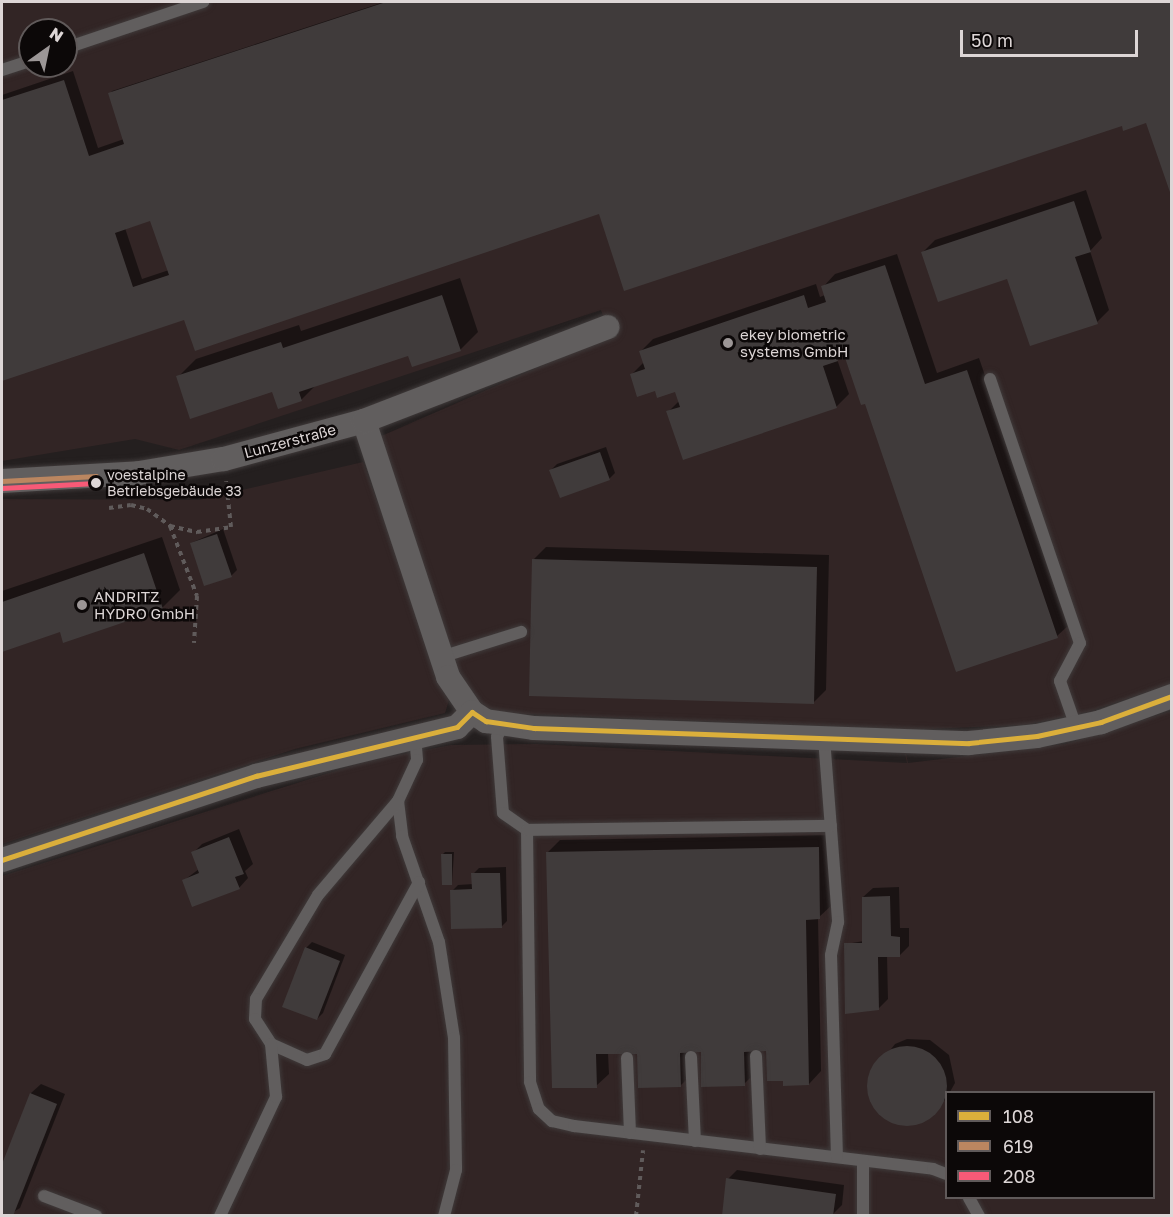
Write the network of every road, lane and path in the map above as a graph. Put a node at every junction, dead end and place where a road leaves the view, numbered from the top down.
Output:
1 (203, 2) edge
2 (78, 44) edge
3 (18, 65) edge
4 (2, 70) edge
5 (607, 327) dead end
6 (990, 379) dead end
7 (364, 421) junction
8 (224, 459) junction
9 (2, 481) edge
10 (109, 508) dead end
11 (170, 526) junction
12 (521, 632) dead end
13 (194, 643) dead end
14 (441, 657) junction
15 (1172, 696) edge
16 (472, 712) junction
17 (503, 725) junction
18 (1076, 727) junction
19 (415, 736) junction
20 (825, 738) junction
21 (398, 801) junction
22 (831, 826) junction
23 (527, 830) junction
24 (2, 860) edge
25 (419, 882) junction
26 (271, 1044) junction
27 (756, 1056) dead end
28 (691, 1057) dead end
29 (627, 1058) dead end
30 (630, 1133) junction
31 (645, 1135) junction
32 (695, 1141) junction
33 (760, 1149) junction
34 (837, 1158) junction
35 (863, 1161) junction
36 (945, 1174) edge
37 (44, 1196) dead end
38 (970, 1199) edge
39 (96, 1215) edge
40 (220, 1215) edge
41 (444, 1215) edge
42 (636, 1215) edge
43 (863, 1215) edge
44 (979, 1215) edge

1 - 2 lane
3 - 4 lane
5 - 7 street, Lunzerstraße
6 - 18 lane
7 - 8 street, Lunzerstraße
7 - 14 street
8 - 9 street, Lunzerstraße
8 - 11 path
10 - 11 path
11 - 13 path
12 - 14 lane
14 - 16 street
15 - 18 street
16 - 17 street
16 - 19 street
17 - 20 street
17 - 23 lane
18 - 20 street
19 - 21 lane
19 - 24 street
20 - 22 lane
21 - 25 lane
21 - 26 lane
22 - 23 lane
22 - 34 lane
23 - 30 lane
25 - 26 lane
25 - 41 lane
26 - 40 lane
27 - 33 lane
28 - 32 lane
29 - 30 lane
30 - 31 lane
31 - 32 lane
31 - 42 path
32 - 33 lane
33 - 34 lane
34 - 35 lane
35 - 36 lane
35 - 43 lane
37 - 39 lane
38 - 44 lane

